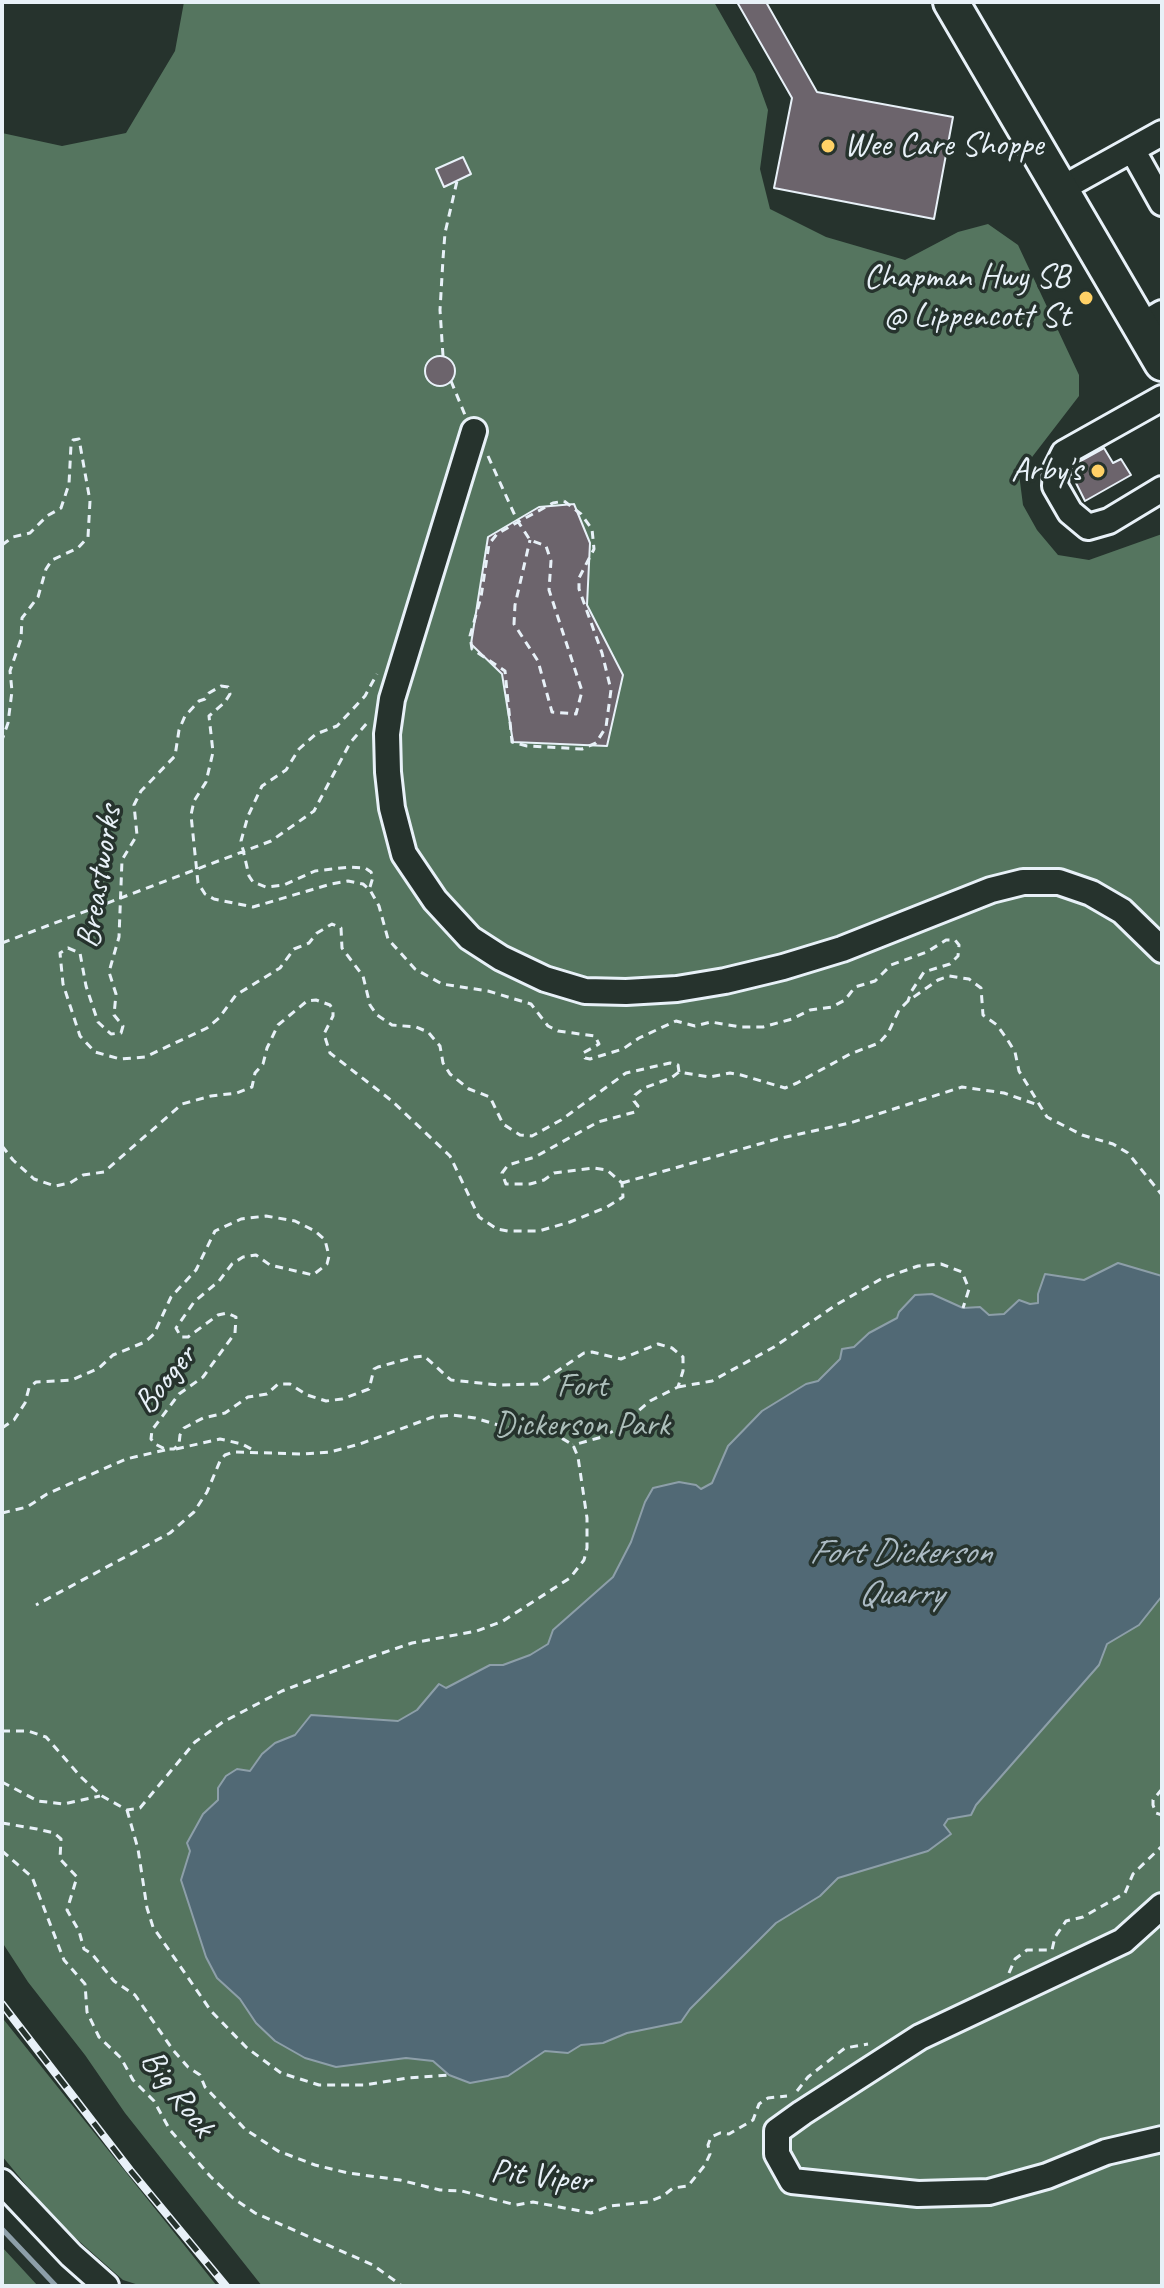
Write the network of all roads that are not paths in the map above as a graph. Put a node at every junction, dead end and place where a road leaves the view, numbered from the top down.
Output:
1 (951, 2) edge
2 (1162, 133) edge
3 (1133, 151) junction
4 (1061, 189) junction
5 (1162, 203) edge
6 (1151, 319) edge
7 (1162, 363) edge
8 (1162, 398) edge
9 (474, 431) road end
10 (1162, 489) edge
11 (1162, 950) edge
12 (1162, 1906) edge
13 (1162, 2139) edge
14 (2, 2182) edge
15 (106, 2286) edge

1 - 4 highway
2 - 3 street
3 - 4 street
3 - 5 street
4 - 6 highway
6 - 7 highway
8 - 10 street
9 - 11 street
12 - 13 street
14 - 15 street

